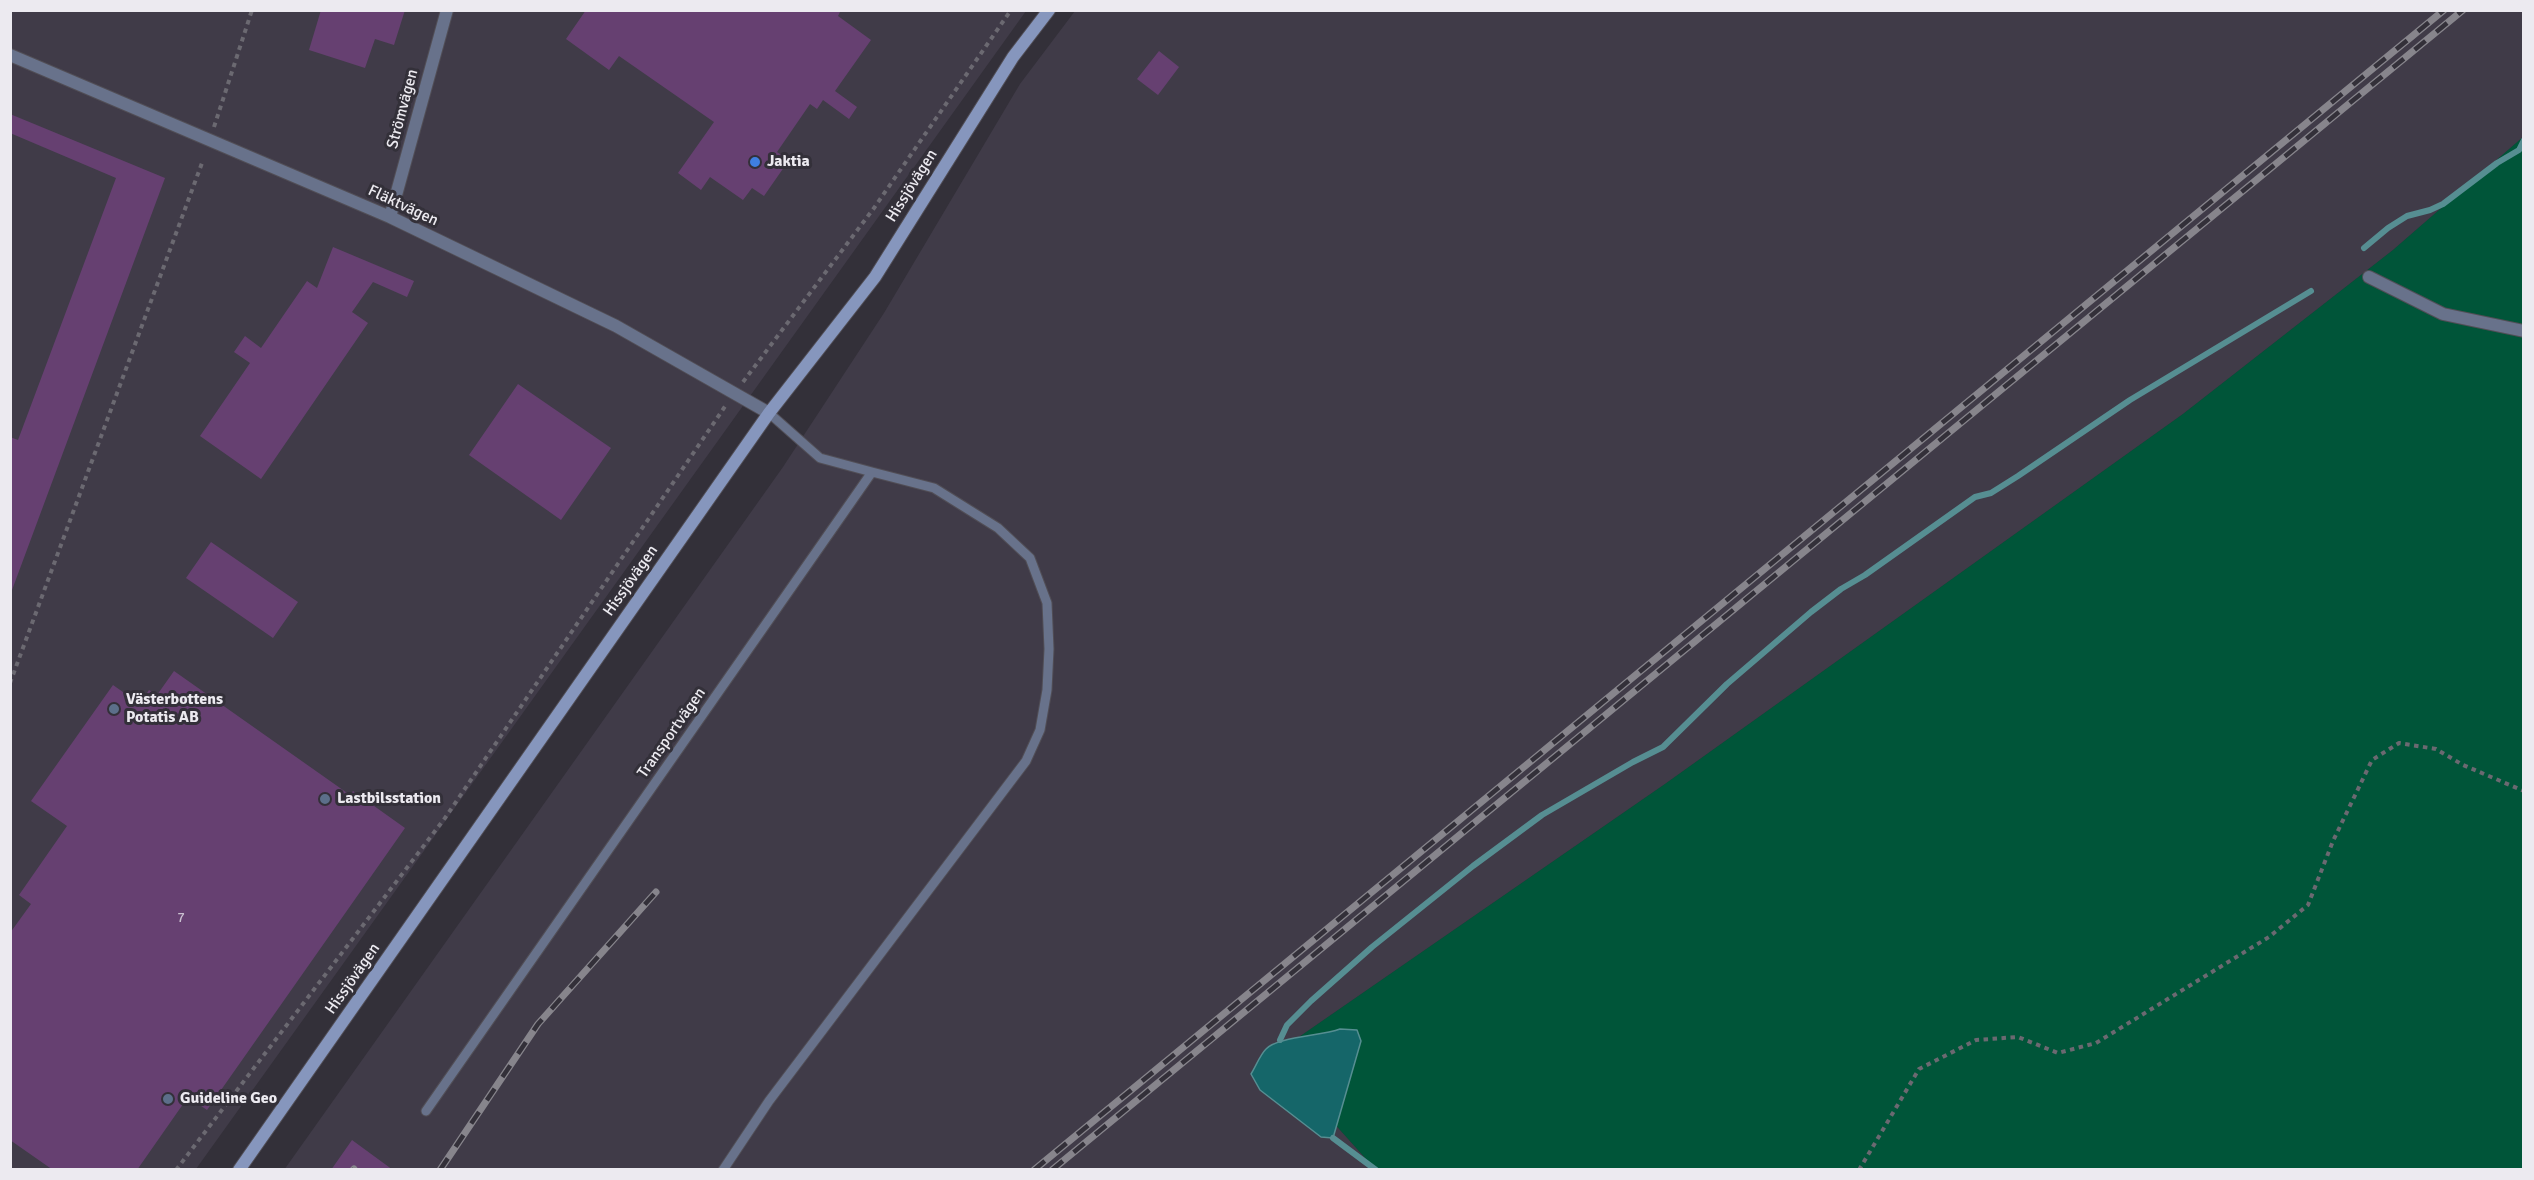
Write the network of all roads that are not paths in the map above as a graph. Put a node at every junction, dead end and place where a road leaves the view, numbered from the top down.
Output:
1 (447, 10) edge
2 (1049, 10) edge
3 (10, 55) edge
4 (390, 217) junction
5 (2369, 277) dead end
6 (2523, 330) edge
7 (769, 412) junction
8 (872, 472) junction
9 (426, 1111) dead end
10 (239, 1170) edge
11 (723, 1170) edge

1 - 4 street, Strömvägen
2 - 7 main road, Hissjövägen
3 - 4 street, Fläktvägen
4 - 7 street, Fläktvägen
5 - 6 street
7 - 8 lane
7 - 10 main road, Hissjövägen
8 - 9 lane, Transportvägen
8 - 11 lane

